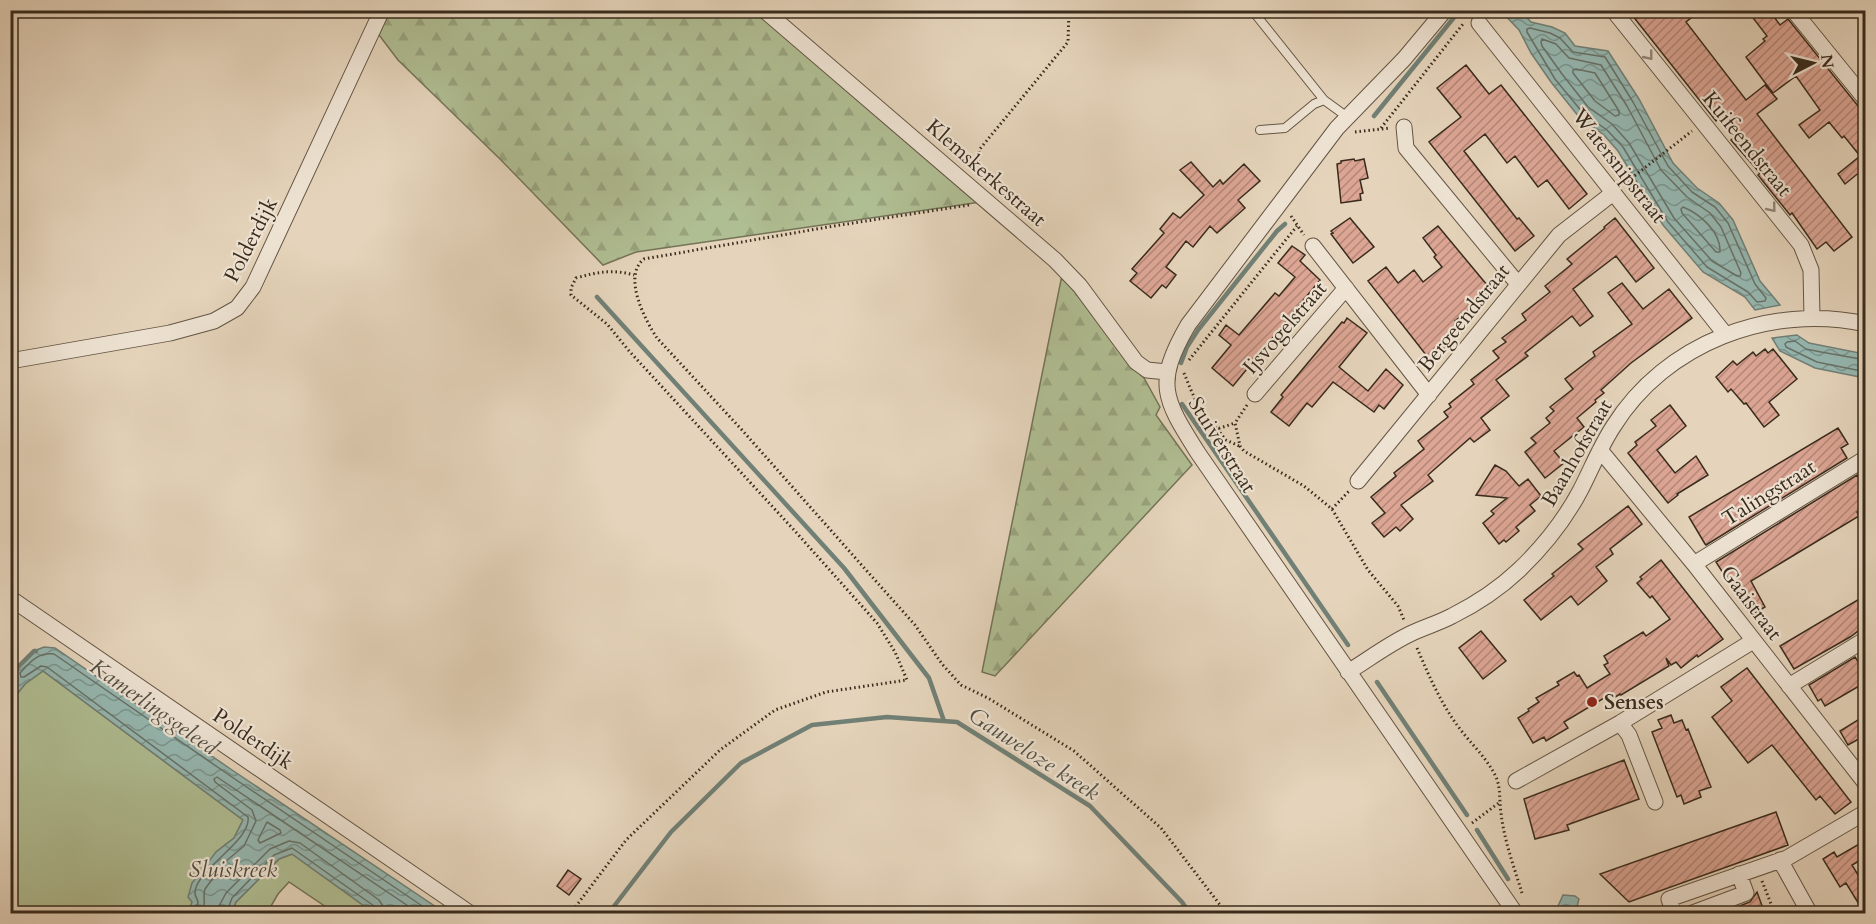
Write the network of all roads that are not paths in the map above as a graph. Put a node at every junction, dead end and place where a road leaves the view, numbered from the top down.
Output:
1 (382, 10) edge
2 (764, 10) edge
3 (1252, 10) edge
4 (1445, 10) edge
5 (1613, 10) edge
6 (1793, 10) edge
7 (1473, 22) road end
8 (1324, 100) junction
9 (1866, 100) edge
10 (1346, 117) junction
11 (1404, 127) dead end
12 (1260, 130) dead end
13 (1613, 193) junction
14 (1313, 246) road end
15 (1518, 284) junction
16 (1346, 288) junction
17 (1812, 318) junction
18 (1866, 324) edge
19 (1725, 334) junction
20 (10, 361) edge
21 (1167, 372) junction
22 (1255, 394) road end
23 (1429, 395) junction
24 (1600, 450) junction
25 (1866, 458) edge
26 (1358, 481) road end
27 (1694, 564) junction
28 (10, 598) edge
29 (1866, 639) edge
30 (1753, 641) junction
31 (1348, 672) junction
32 (1789, 686) junction
33 (1620, 723) junction
34 (1516, 781) dead end
35 (1866, 784) edge
36 (1655, 802) dead end
37 (1866, 812) edge
38 (1780, 860) junction
39 (1739, 874) junction
40 (1520, 907) edge
41 (471, 914) edge
42 (1674, 914) edge
43 (1690, 914) edge
44 (1810, 914) edge

1 - 20 street, Polderdijk
2 - 21 street, Klemskerkestraat
3 - 8 lane
4 - 10 street, Stuiverstraat
5 -> 17 street, Kuifeendstraat
6 - 9 street
7 - 13 street, Watersnipstraat
8 - 10 lane
8 - 12 lane
10 - 21 street, Stuiverstraat
11 - 15 street
13 - 15 street, Bergeendstraat
13 - 19 street, Watersnipstraat
14 - 16 street, Ijsvogelstraat
15 - 23 street, Bergeendstraat
16 - 22 street, Ijsvogelstraat
16 - 23 street, Ijsvogelstraat
17 - 18 street, Baanhofstraat
17 - 19 street, Baanhofstraat
19 - 24 street, Baanhofstraat
21 - 31 street, Stuiverstraat
23 - 26 street, Bergeendstraat
24 - 27 street, Gaaistraat
24 - 31 street, Baanhofstraat
25 - 27 street, Talingstraat
27 - 30 street, Gaaistraat
28 - 41 street, Polderdijk
29 - 32 street
30 - 32 street, Gaaistraat
30 - 33 street
31 - 40 street, Stuiverstraat
32 - 35 street, Gaaistraat
33 - 34 street
33 - 36 street
37 - 38 street
38 - 39 street
38 - 44 street
39 - 42 street
39 - 43 street

